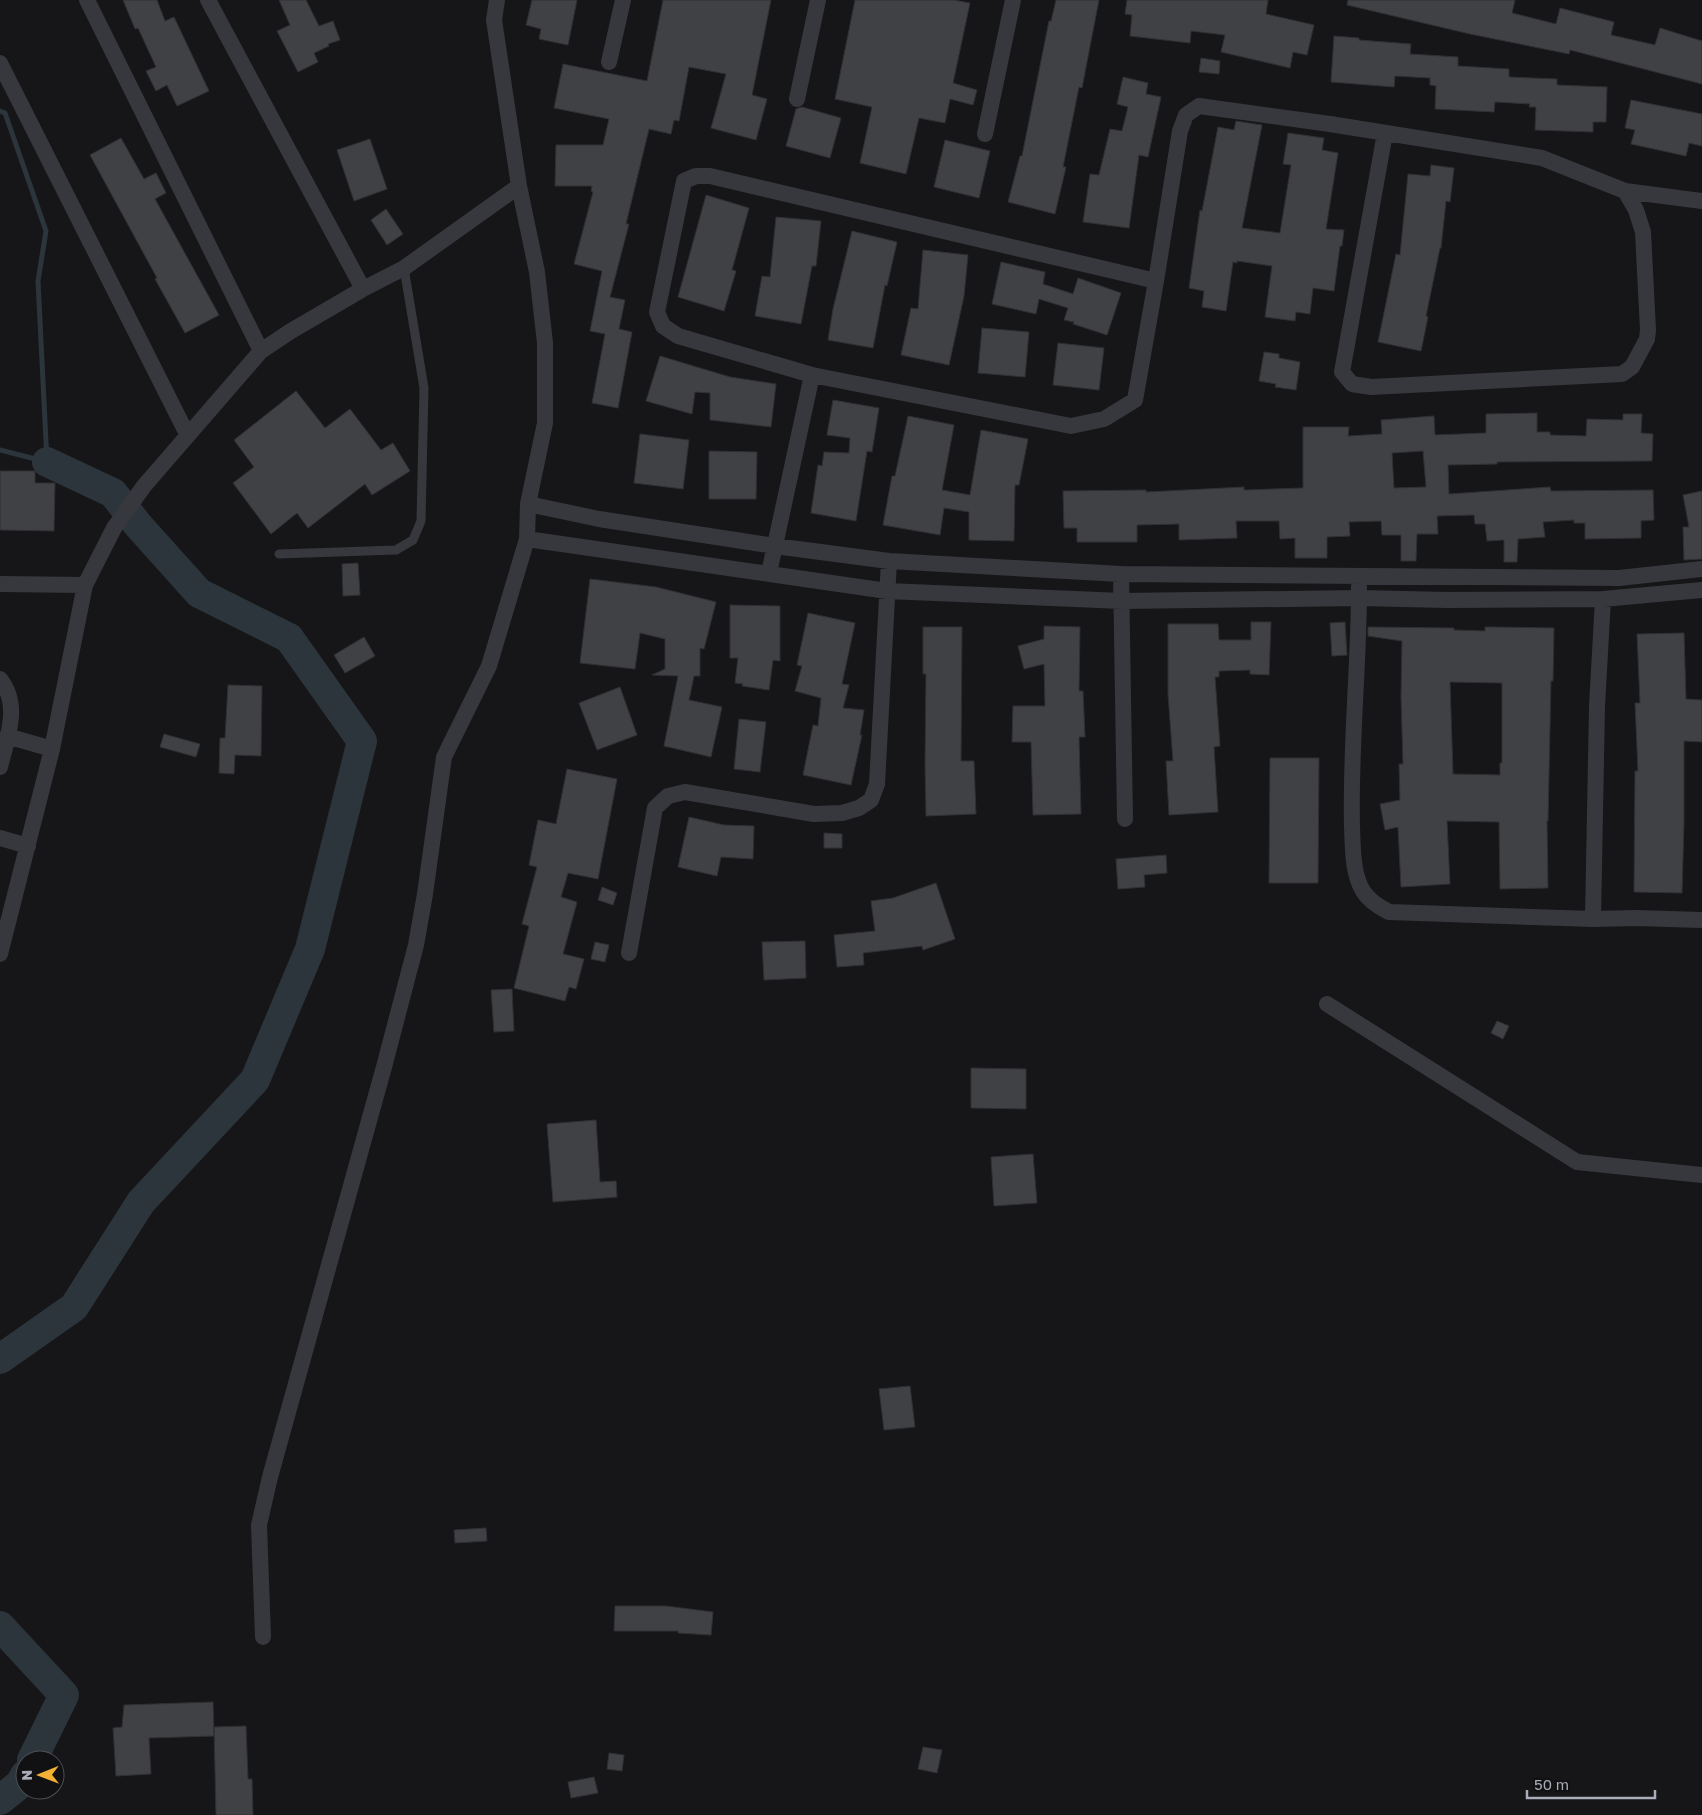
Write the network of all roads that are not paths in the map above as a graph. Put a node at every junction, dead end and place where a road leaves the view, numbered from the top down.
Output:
1 (87, 0) edge
2 (208, 0) edge
3 (497, 0) edge
4 (623, 0) edge
5 (818, 0) edge
6 (1013, 0) edge
7 (609, 62) dead end
8 (0, 63) edge
9 (797, 100) dead end
10 (1385, 133) junction
11 (985, 134) dead end
12 (519, 186) junction
13 (1625, 191) junction
14 (1702, 201) edge
15 (404, 268) junction
16 (1156, 281) junction
17 (363, 289) junction
18 (261, 352) junction
19 (812, 375) junction
20 (187, 434) junction
21 (528, 504) junction
22 (527, 540) junction
23 (775, 546) junction
24 (279, 554) dead end
25 (889, 560) junction
26 (1702, 569) edge
27 (769, 573) junction
28 (1121, 574) junction
29 (1359, 575) junction
30 (0, 584) edge
31 (86, 585) junction
32 (1702, 590) edge
33 (887, 591) junction
34 (1359, 598) junction
35 (1603, 600) junction
36 (1122, 601) junction
37 (0, 679) edge
38 (7, 736) junction
39 (52, 748) junction
40 (0, 767) edge
41 (1124, 819) dead end
42 (0, 838) edge
43 (28, 846) junction
44 (1593, 919) junction
45 (1702, 920) edge
46 (629, 953) dead end
47 (0, 954) edge
48 (1327, 1004) dead end
49 (1702, 1175) edge
50 (263, 1637) dead end

1 - 18 street
2 - 17 street
3 - 12 street
4 - 7 street
5 - 9 street
6 - 11 street
8 - 20 street
10 - 13 street
10 - 13 street
10 - 16 street
12 - 15 street
12 - 21 street
13 - 14 street
15 - 17 street
15 - 24 lane
16 - 19 street
16 - 19 street
17 - 18 street
18 - 20 street
19 - 23 street
20 - 31 street
21 - 22 street
21 - 23 street
22 - 27 street
22 - 50 street
23 - 25 street
23 - 27 street
25 - 28 street
25 - 33 street
26 - 29 street
27 - 33 street
28 - 29 street
28 - 36 street
29 - 34 street
30 - 31 street
31 - 39 street
32 - 35 street
33 - 36 street
33 - 46 street
34 - 35 street
34 - 36 street
34 - 44 street
35 - 44 street
36 - 41 street
37 - 38 street
38 - 39 street
38 - 40 street
39 - 43 street
42 - 43 street
43 - 47 street
44 - 45 street
48 - 49 street

